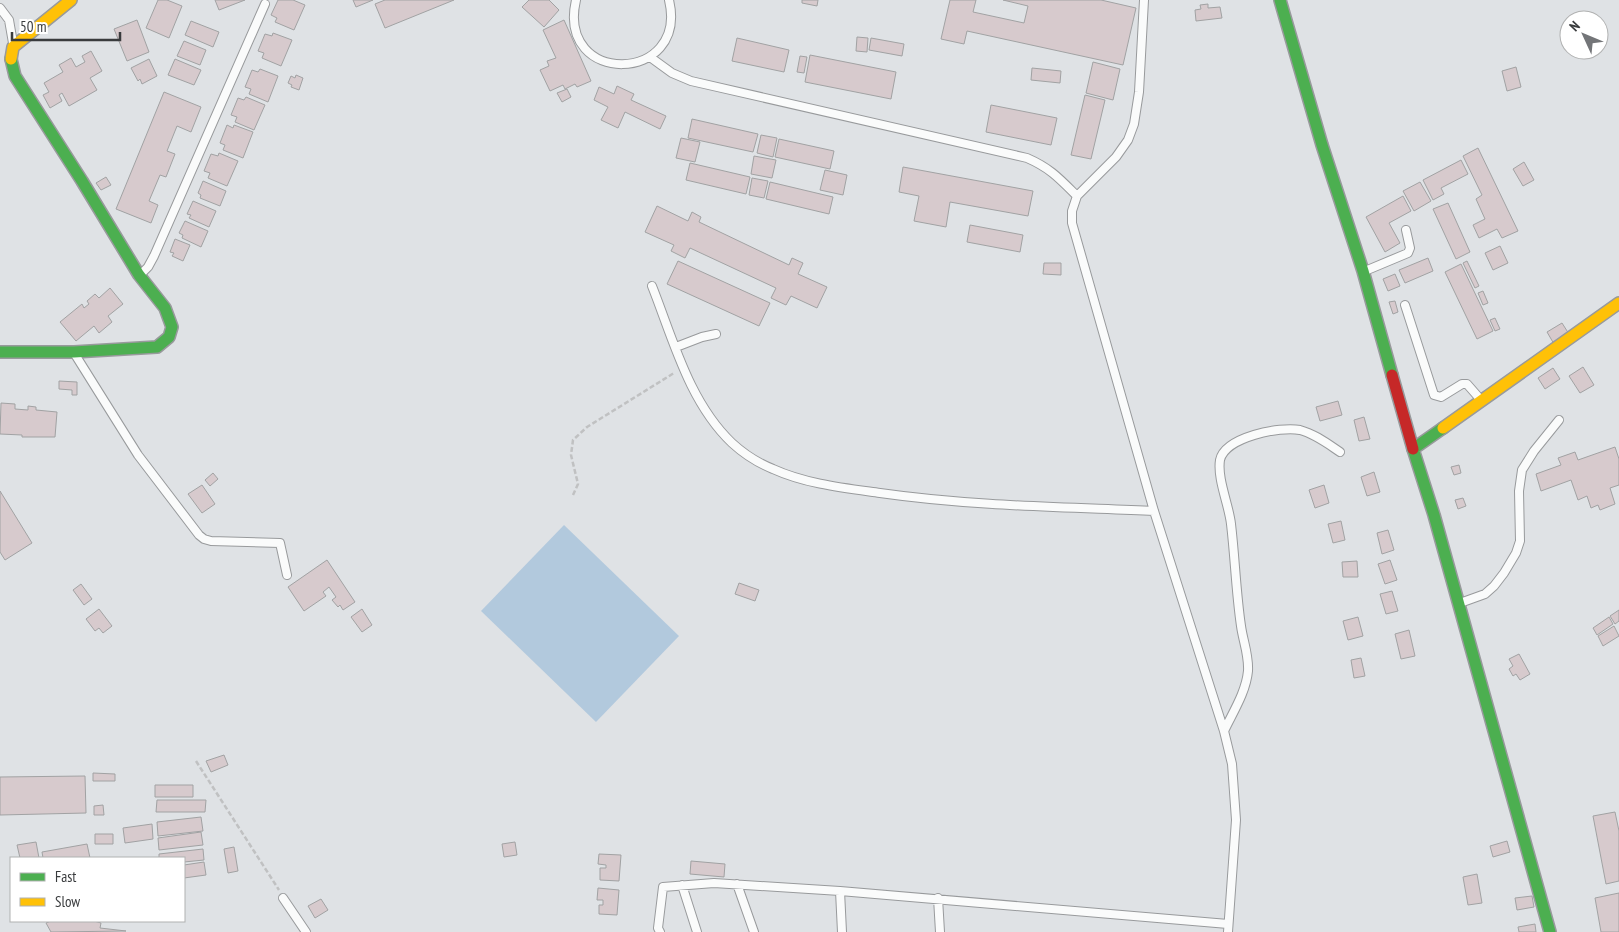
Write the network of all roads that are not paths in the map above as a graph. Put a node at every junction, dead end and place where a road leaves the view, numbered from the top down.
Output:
1 (71, 0) edge
2 (576, 0) edge
3 (669, 0) edge
4 (1144, 0) edge
5 (1280, 0) edge
6 (265, 4) dead end
7 (0, 8) edge
8 (13, 47) junction
9 (650, 57) junction
10 (1077, 196) junction
11 (1406, 230) dead end
12 (1363, 271) junction
13 (139, 275) junction
14 (652, 286) dead end
15 (1619, 304) edge
16 (1406, 305) dead end
17 (716, 334) dead end
18 (676, 347) junction
19 (0, 352) edge
20 (74, 352) junction
21 (1482, 401) junction
22 (1559, 420) dead end
23 (1414, 449) junction
24 (1340, 452) dead end
25 (1154, 512) junction
26 (286, 575) dead end
27 (1458, 603) junction
28 (1224, 731) junction
29 (737, 884) junction
30 (682, 885) junction
31 (840, 891) junction
32 (283, 898) road end
33 (938, 898) junction
34 (1228, 928) edge
35 (306, 932) edge
36 (660, 932) edge
37 (697, 932) edge
38 (754, 932) edge
39 (842, 932) edge
40 (940, 932) edge
41 (1550, 932) edge

1 - 8 street
2 - 9 lane
3 - 9 lane
4 - 10 lane
5 - 12 street
6 - 13 lane
7 - 8 lane
8 - 13 street
9 - 10 lane
10 - 25 lane
11 - 12 lane
12 - 23 street
13 - 20 street
14 - 18 lane
15 - 21 street
16 - 21 lane
17 - 18 lane
18 - 25 lane
19 - 20 street
20 - 26 lane
21 - 23 street
22 - 27 lane
23 - 27 street
24 - 28 lane
25 - 28 lane
27 - 41 street
28 - 34 lane
29 - 30 lane
29 - 31 lane
29 - 38 lane
30 - 36 lane
30 - 37 lane
31 - 33 lane
31 - 39 lane
32 - 35 lane
33 - 34 lane
33 - 40 lane

